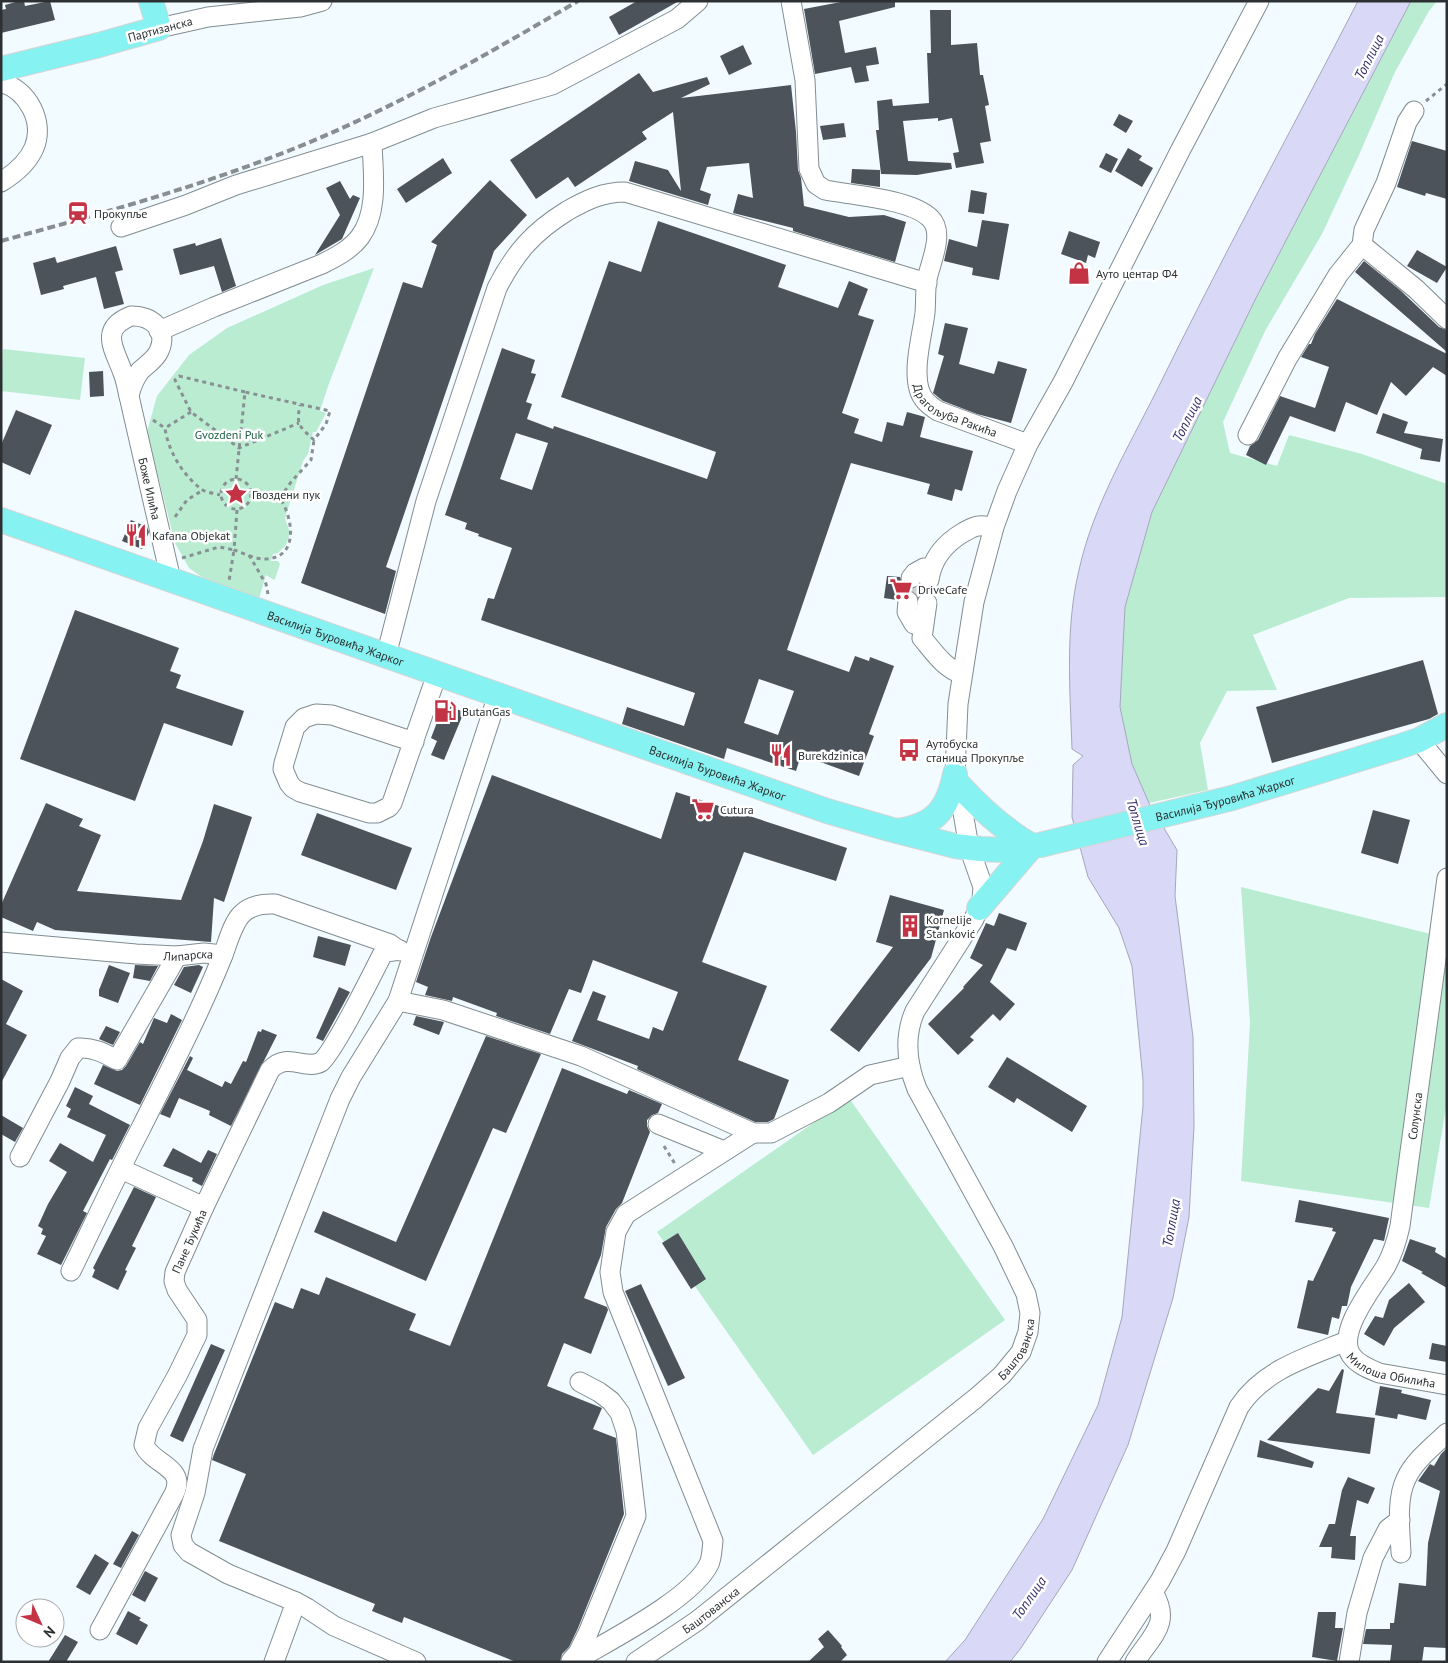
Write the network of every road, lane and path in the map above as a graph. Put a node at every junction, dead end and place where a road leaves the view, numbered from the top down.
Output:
1 (151, 1) edge
2 (322, 1) edge
3 (698, 1) edge
4 (791, 1) edge
5 (1259, 1) edge
6 (215, 8) edge
7 (159, 28) junction
8 (1, 70) edge
9 (1, 82) edge
10 (1447, 84) edge
11 (1414, 111) joint
12 (372, 143) junction
13 (1, 182) edge
14 (121, 227) dead end
15 (1362, 245) junction
16 (927, 282) junction
17 (1447, 319) edge
18 (159, 331) junction
19 (245, 392) junction
20 (129, 396) junction
21 (300, 405) junction
22 (191, 412) junction
23 (299, 423) junction
24 (1248, 435) dead end
25 (314, 440) junction
26 (1028, 444) junction
27 (239, 448) junction
28 (236, 479) junction
29 (203, 490) junction
30 (220, 495) junction
31 (251, 496) junction
32 (280, 498) junction
33 (237, 510) junction
34 (1, 520) edge
35 (177, 525) dead end
36 (994, 527) junction
37 (184, 549) dead end
38 (234, 550) junction
39 (249, 555) junction
40 (186, 556) junction
41 (169, 571) junction
42 (924, 573) tunnel mouth
43 (225, 599) junction
44 (917, 602) tunnel mouth
45 (268, 614) junction
46 (386, 656) junction
47 (438, 674) junction
48 (962, 674) junction
49 (498, 696) junction
50 (1447, 725) edge
51 (1419, 740) junction
52 (414, 742) junction
53 (1447, 774) edge
54 (956, 779) junction
55 (896, 831) junction
56 (1036, 846) junction
57 (969, 848) junction
58 (1447, 878) edge
59 (979, 908) junction
60 (1, 942) edge
61 (400, 950) junction
62 (223, 955) junction
63 (177, 956) junction
64 (407, 976) junction
65 (398, 1001) junction
66 (910, 1066) junction
67 (658, 1124) joint
68 (753, 1133) junction
69 (724, 1152) junction
70 (20, 1157) dead end
71 (121, 1169) junction
72 (682, 1178) junction
73 (204, 1207) junction
74 (72, 1270) dead end
75 (1347, 1342) junction
76 (580, 1382) dead end
77 (1447, 1385) edge
78 (1447, 1433) edge
79 (1400, 1520) junction
80 (1401, 1552) dead end
81 (1153, 1592) junction
82 (296, 1602) junction
83 (100, 1630) dead end
84 (274, 1662) edge
85 (416, 1662) edge
86 (572, 1662) edge
87 (636, 1662) edge
88 (1107, 1662) edge
89 (1135, 1662) edge
90 (1349, 1662) edge

1 - 7 main road
2 - 6 street, Партизанска
3 - 12 street
4 - 16 street, Драгољуба Ракића
5 - 26 street
6 - 7 street, Партизанска
7 - 8 main road, Партизанска
9 - 13 street
10 - 11 path
11 - 15 street
12 - 14 street
12 - 18 street
15 - 17 street
15 - 24 street
16 - 26 street, Драгољуба Ракића
16 - 46 street
18 - 20 street
18 - 20 street, Боже Илића
19 - 21 path
19 - 22 path
19 - 27 path
20 - 41 street, Боже Илића
21 - 23 path
21 - 25 path
22 - 27 path
22 - 29 path
23 - 25 path
23 - 27 path
25 - 32 path
26 - 36 street
27 - 28 path
28 - 30 path
28 - 31 path
29 - 30 path
29 - 35 path
30 - 33 path
31 - 32 path
31 - 33 path
32 - 39 path
33 - 38 path
34 - 41 main road, Василија Ђуровића Жарког
36 - 42 street
36 - 48 street
37 - 40 path
38 - 39 path
38 - 40 path
38 - 43 path
39 - 45 path
40 - 41 path
41 - 43 main road, Василија Ђуровића Жарког
43 - 45 main road, Василија Ђуровића Жарког
44 - 48 street
45 - 46 main road, Василија Ђуровића Жарког
46 - 47 main road, Василија Ђуровића Жарког
47 - 49 main road, Василија Ђуровића Жарког
47 - 52 street
48 - 54 street
49 - 55 main road, Василија Ђуровића Жарког
49 - 64 street
50 - 51 main road, Василија Ђуровића Жарког
51 - 53 street
51 - 56 main road, Василија Ђуровића Жарког
52 - 52 street
54 - 55 main road
54 - 56 main road
54 - 57 street
55 - 57 main road, Василија Ђуровића Жарког
56 - 57 main road, Василија Ђуровића Жарког
56 - 59 main road
57 - 59 street, Баштованска
58 - 75 street, Солунска
59 - 66 street, Баштованска
60 - 63 street, Липарска
61 - 62 street, Липарска
61 - 64 street
61 - 73 street, Пане Ђукића
62 - 63 street, Липарска
62 - 71 street
63 - 70 street
64 - 65 street
65 - 68 street
65 - 82 street
66 - 68 street
66 - 87 street, Баштованска
67 - 69 street
67 - 72 path
68 - 69 street
69 - 72 street
71 - 73 street
71 - 74 street
72 - 86 street
73 - 83 street, Пане Ђукића
75 - 77 street, Милоша Обилића
75 - 81 street
76 - 86 street
78 - 79 street
79 - 80 street
79 - 90 street
81 - 88 street
81 - 89 street
82 - 84 street
82 - 85 street

